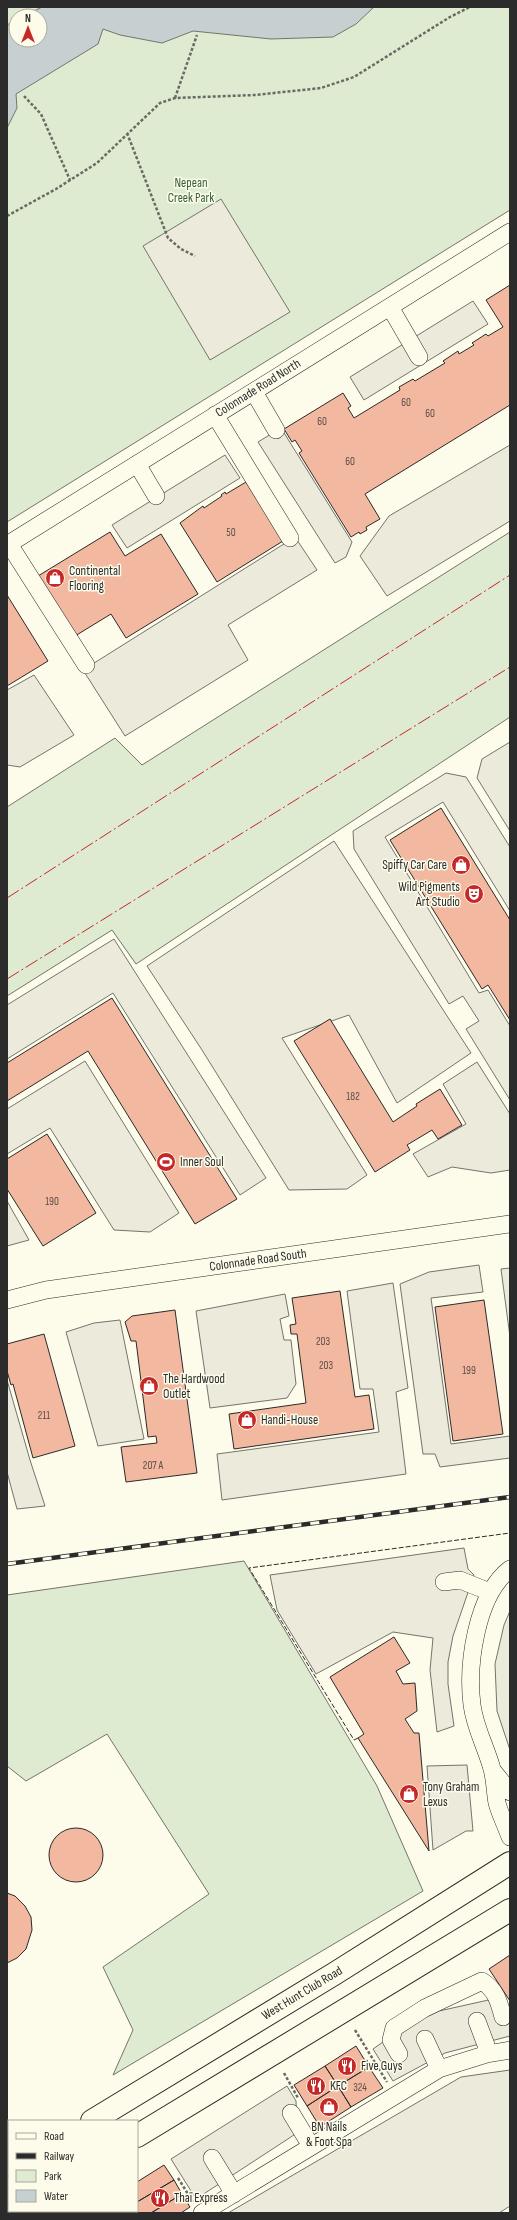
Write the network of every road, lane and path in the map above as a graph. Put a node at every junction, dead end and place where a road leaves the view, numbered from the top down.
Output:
1 (470, 7) edge
2 (197, 35) dead end
3 (24, 96) dead end
4 (175, 98) junction
5 (127, 133) junction
6 (70, 180) junction
7 (7, 216) edge
8 (510, 232) edge
9 (195, 256) dead end
10 (390, 307) junction
11 (419, 357) dead end
12 (254, 392) junction
13 (215, 415) junction
14 (276, 430) dead end
15 (137, 464) junction
16 (156, 496) dead end
17 (290, 538) dead end
18 (8, 544) edge
19 (86, 665) dead end
20 (510, 1224) edge
21 (7, 1300) edge
22 (510, 1569) edge
23 (444, 1582) dead end
24 (490, 1592) junction
25 (492, 1770) junction
26 (510, 1792) edge
27 (510, 1837) edge
28 (510, 1863) edge
29 (510, 1910) edge
30 (503, 2017) dead end
31 (477, 2021) dead end
32 (354, 2030) dead end
33 (425, 2039) dead end
34 (510, 2050) edge
35 (399, 2054) dead end
36 (487, 2054) junction
37 (439, 2069) junction
38 (395, 2095) junction
39 (291, 2113) dead end
40 (94, 2120) edge
41 (138, 2135) edge
42 (311, 2146) junction
43 (212, 2158) dead end
44 (178, 2178) dead end
45 (234, 2194) junction
46 (199, 2210) edge

1 - 4 path
2 - 4 path
3 - 6 path
4 - 5 path
5 - 6 path
5 - 9 path
6 - 7 path
8 - 10 street, Colonnade Road North
10 - 11 street
10 - 12 street, Colonnade Road North
12 - 13 street, Colonnade Road North
12 - 14 street
13 - 15 street, Colonnade Road North
13 - 17 street
15 - 16 street
15 - 18 street, Colonnade Road North
18 - 19 street
20 - 21 street, Colonnade Road South
22 - 24 street
23 - 24 street
24 - 25 street
25 - 26 street
25 - 27 street
28 - 40 main road, West Hunt Club Road
29 - 41 main road
30 - 35 street
31 - 36 street
32 - 38 path
33 - 37 street
34 - 36 street
36 - 37 street
37 - 38 street
38 - 42 street
39 - 42 street
42 - 45 street
43 - 45 street
44 - 46 path
45 - 46 street

